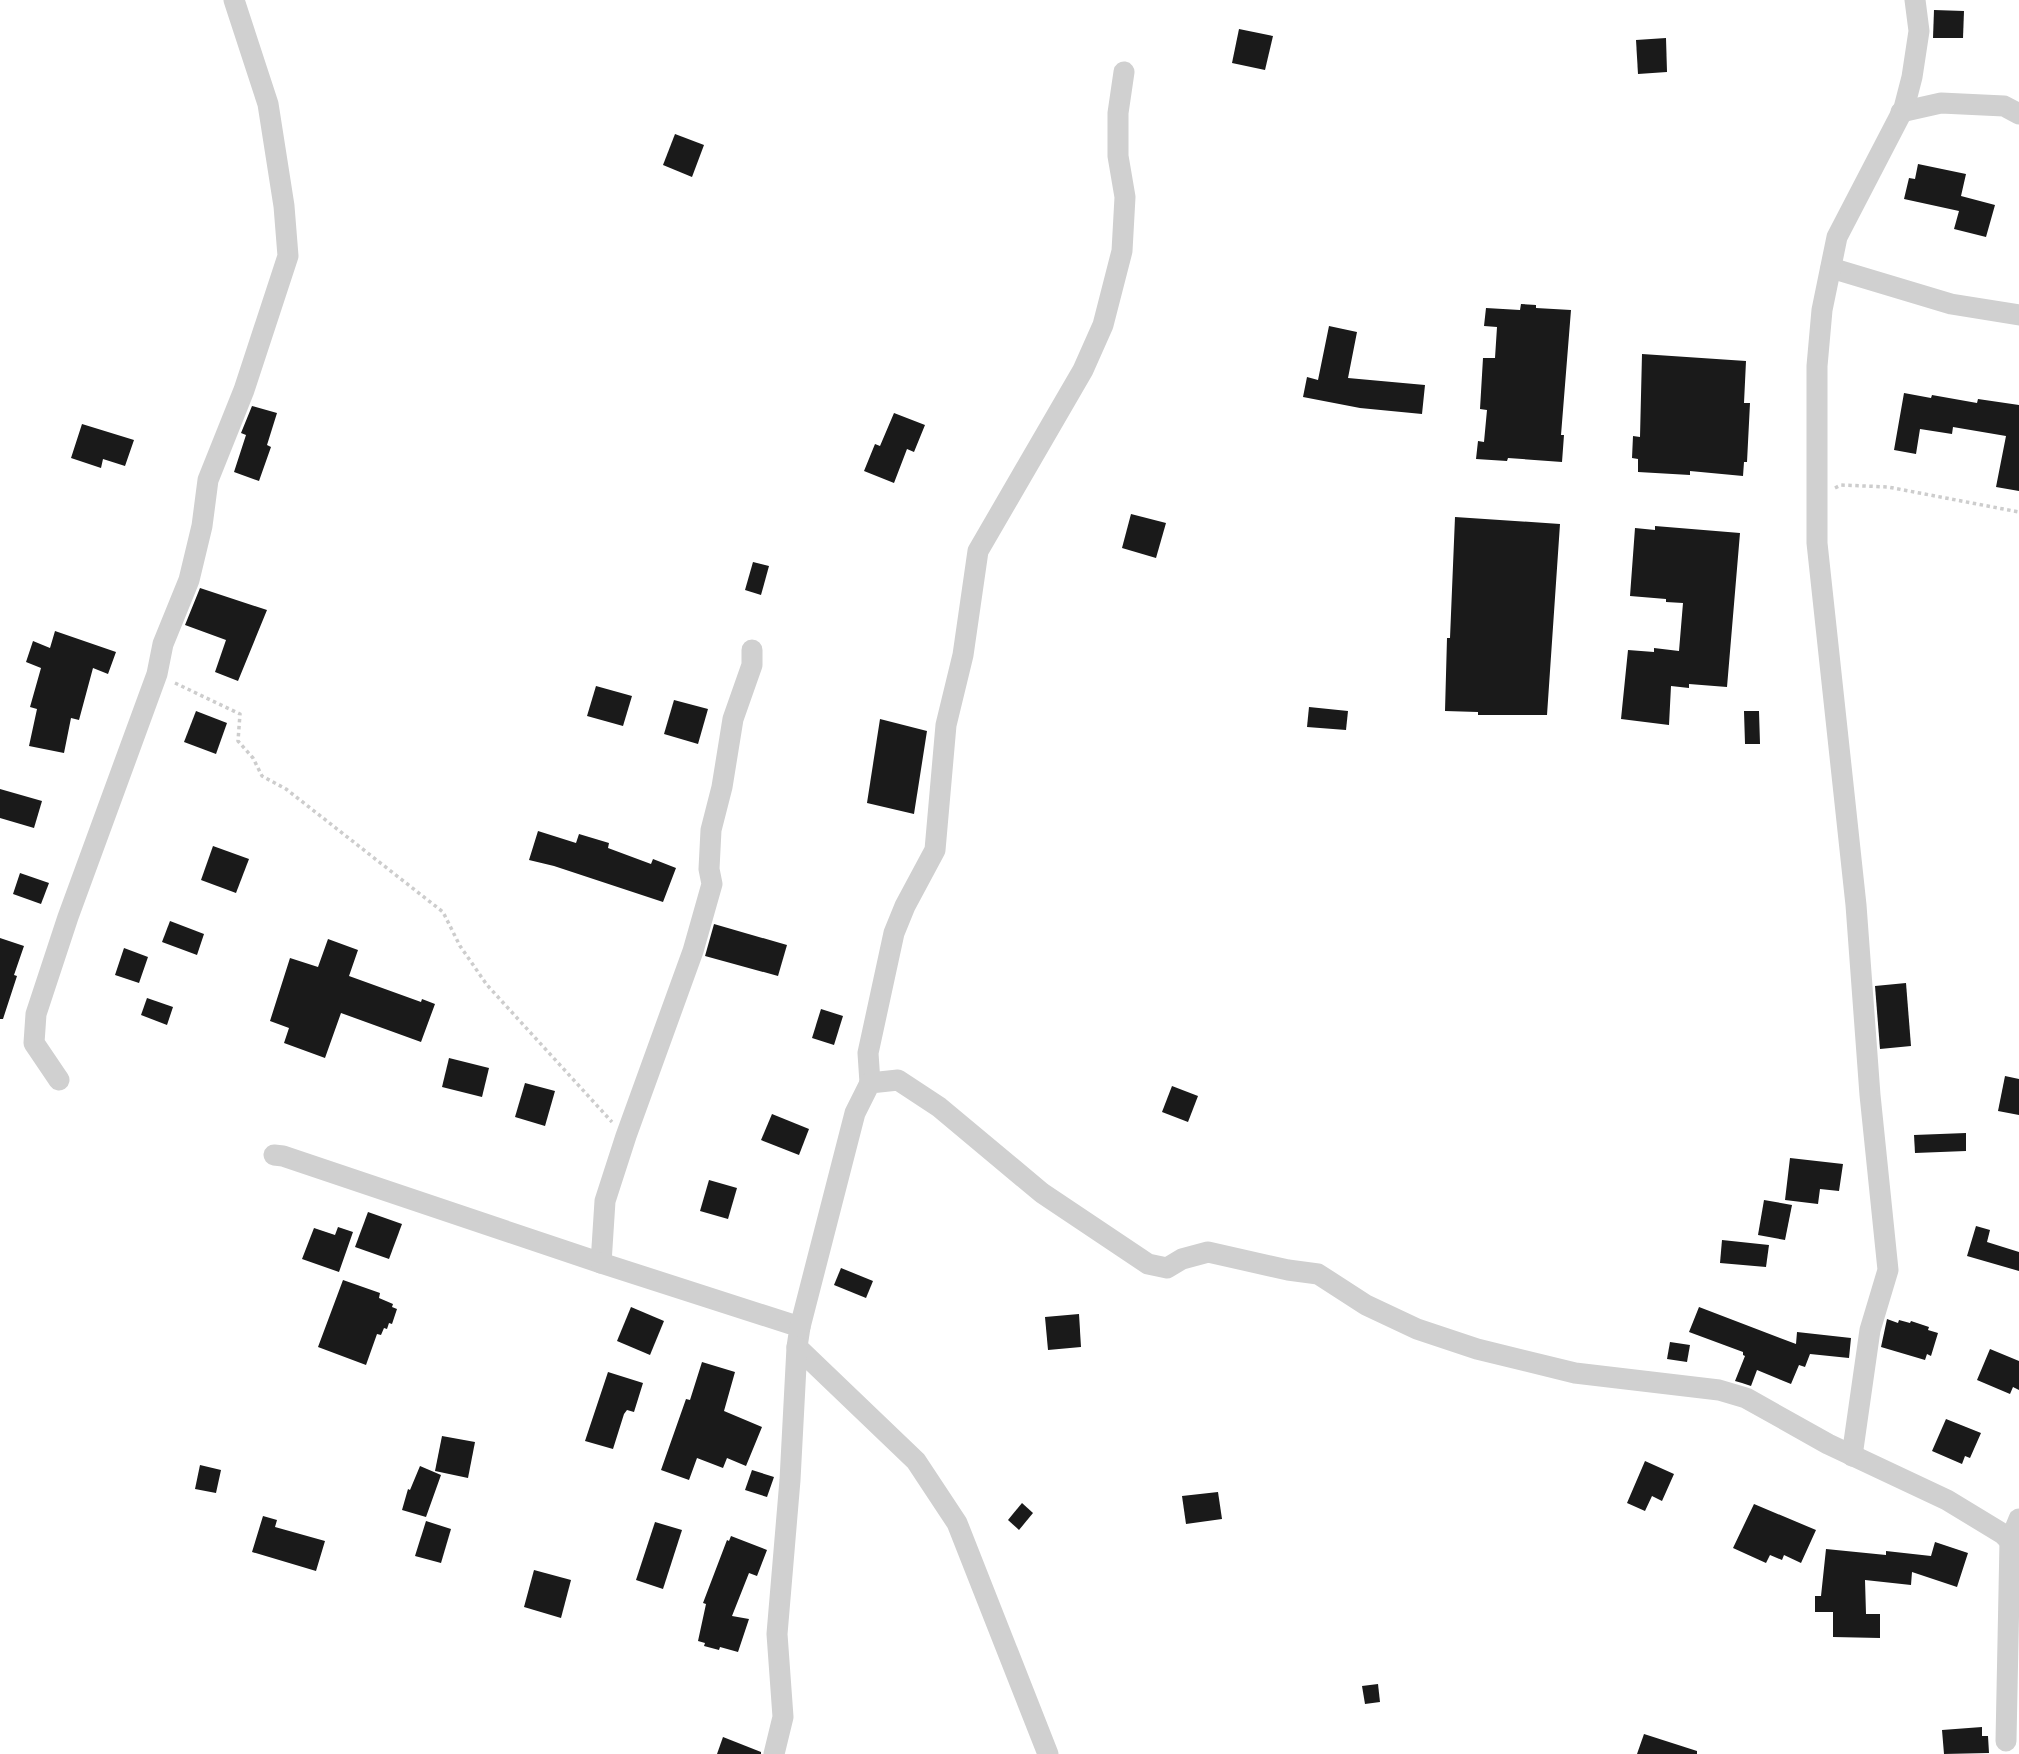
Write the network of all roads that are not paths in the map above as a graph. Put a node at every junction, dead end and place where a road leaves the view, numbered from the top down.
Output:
1 (233, 0) edge
2 (1915, 0) edge
3 (1124, 72) dead end
4 (1901, 112) junction
5 (2019, 114) edge
6 (1831, 268) junction
7 (2019, 315) edge
8 (752, 650) dead end
9 (59, 1080) dead end
10 (870, 1083) junction
11 (274, 1155) dead end
12 (601, 1263) junction
13 (798, 1337) junction
14 (1852, 1456) junction
15 (2019, 1519) edge
16 (2015, 1545) edge
17 (2006, 1741) dead end
18 (774, 1754) edge
19 (1048, 1754) edge

1 - 9 street
2 - 4 street
3 - 10 street
4 - 5 street
4 - 6 street
6 - 7 street
6 - 14 street
8 - 12 street
10 - 13 street
10 - 14 street
11 - 12 street
12 - 13 street
13 - 18 street
13 - 19 street
14 - 16 street
15 - 16 street
16 - 17 street

